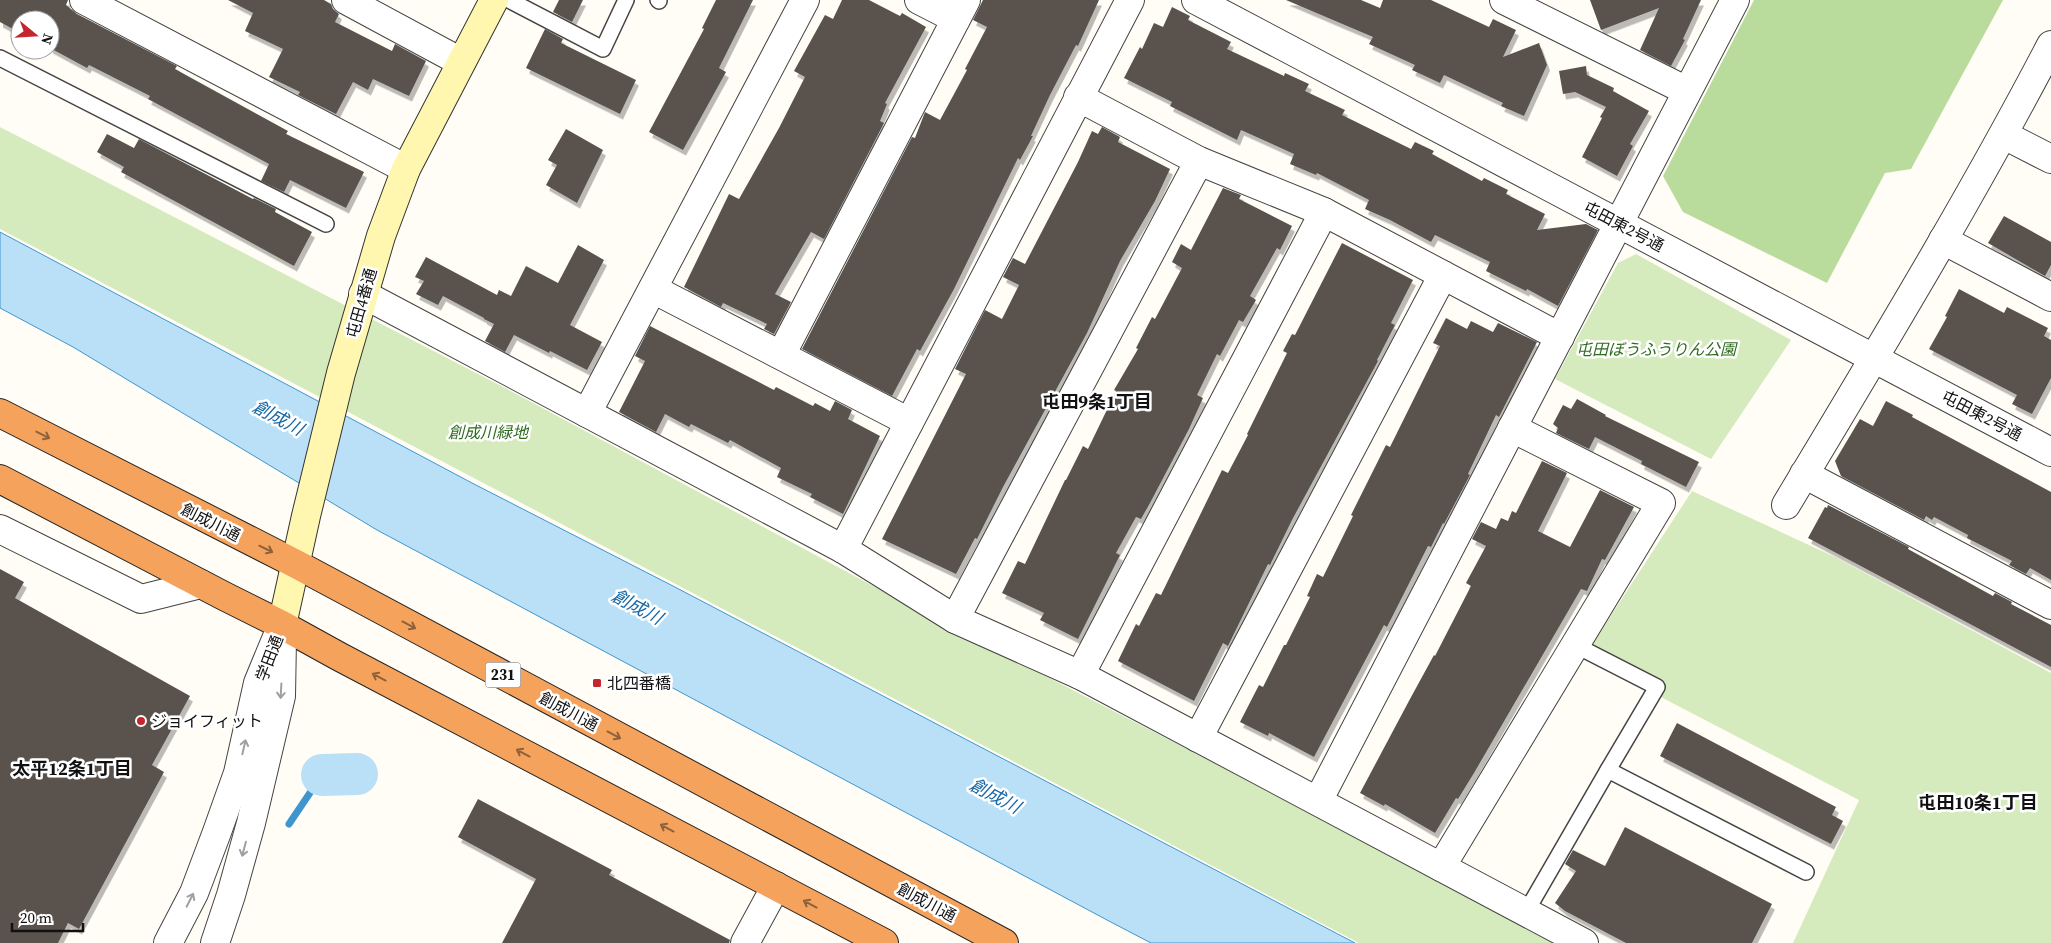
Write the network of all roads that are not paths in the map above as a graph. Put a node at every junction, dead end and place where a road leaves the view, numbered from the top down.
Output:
1 (84, 0) edge
2 (346, 0) edge
3 (494, 0) edge
4 (508, 0) edge
5 (626, 0) edge
6 (805, 0) edge
7 (919, 0) edge
8 (1130, 0) edge
9 (1196, 0) edge
10 (1504, 0) edge
11 (1735, 0) edge
12 (961, 9) edge
13 (2051, 45) edge
14 (0, 58) edge
15 (461, 62) junction
16 (1687, 91) junction
17 (1078, 97) junction
18 (2004, 135) junction
19 (2051, 159) edge
20 (1199, 161) junction
21 (406, 169) junction
22 (1324, 212) junction
23 (1619, 223) junction
24 (326, 224) dead end
25 (1943, 240) junction
26 (1443, 275) junction
27 (653, 289) junction
28 (363, 294) junction
29 (2051, 298) edge
30 (1560, 337) junction
31 (781, 355) junction
32 (1874, 358) junction
33 (0, 413) edge
34 (588, 413) junction
35 (909, 422) junction
36 (1512, 428) junction
37 (2051, 452) edge
38 (1804, 474) junction
39 (0, 479) edge
40 (1786, 505) dead end
41 (0, 529) edge
42 (843, 549) junction
43 (296, 564) junction
44 (201, 584) junction
45 (2051, 605) edge
46 (955, 619) junction
47 (282, 625) junction
48 (1575, 645) junction
49 (1080, 675) junction
50 (1198, 738) junction
51 (1608, 770) junction
52 (1318, 802) junction
53 (1441, 867) junction
54 (1806, 872) dead end
55 (776, 886) junction
56 (1526, 912) junction
57 (844, 931) edge
58 (168, 943) edge
59 (215, 943) edge
60 (745, 943) edge
61 (884, 943) edge
62 (1004, 943) edge
63 (1584, 943) edge

1 - 21 street
2 - 15 street
3 - 15 street, 屯田4番通
4 - 5 lane
6 - 27 street
7 - 12 street
8 - 17 street
9 - 23 street, 屯田東2号通
10 - 16 street
11 - 16 street
12 - 31 street
13 - 18 street
14 - 24 lane
15 - 21 street, 屯田4番通
16 - 23 street
17 - 20 street
17 - 35 street
18 - 19 street
18 - 25 street
20 - 22 street
20 - 46 street
21 - 28 street, 屯田4番通
22 - 26 street
22 - 49 street
23 - 30 street
23 - 32 street, 屯田東2号通
25 - 29 street
25 - 32 street
26 - 30 street
26 - 50 street
27 - 31 street
27 - 34 street
28 - 34 street
28 - 43 street, 屯田4番通
30 - 36 street
31 - 35 street
32 - 37 street, 屯田東2号通
32 - 38 street
33 -> 43 highway, 創成川通 / 231
34 - 42 street
35 - 42 street
36 - 48 street
36 - 52 street
38 - 40 street
38 - 45 street
39 - 44 highway
41 - 44 street
42 - 46 street
43 - 47 street, 屯田4番通
43 -> 62 highway, 創成川通 / 231
44 - 47 highway
46 - 49 street
55 -> 47 highway
58 -> 47 street, 学田通
47 -> 59 street, 学田通
48 - 51 lane
48 - 53 street
49 - 50 street
50 - 52 street
51 - 54 lane
51 - 56 lane
52 - 53 street
53 - 56 street
57 -> 55 highway
55 - 60 street
56 - 63 street
57 - 61 highway

